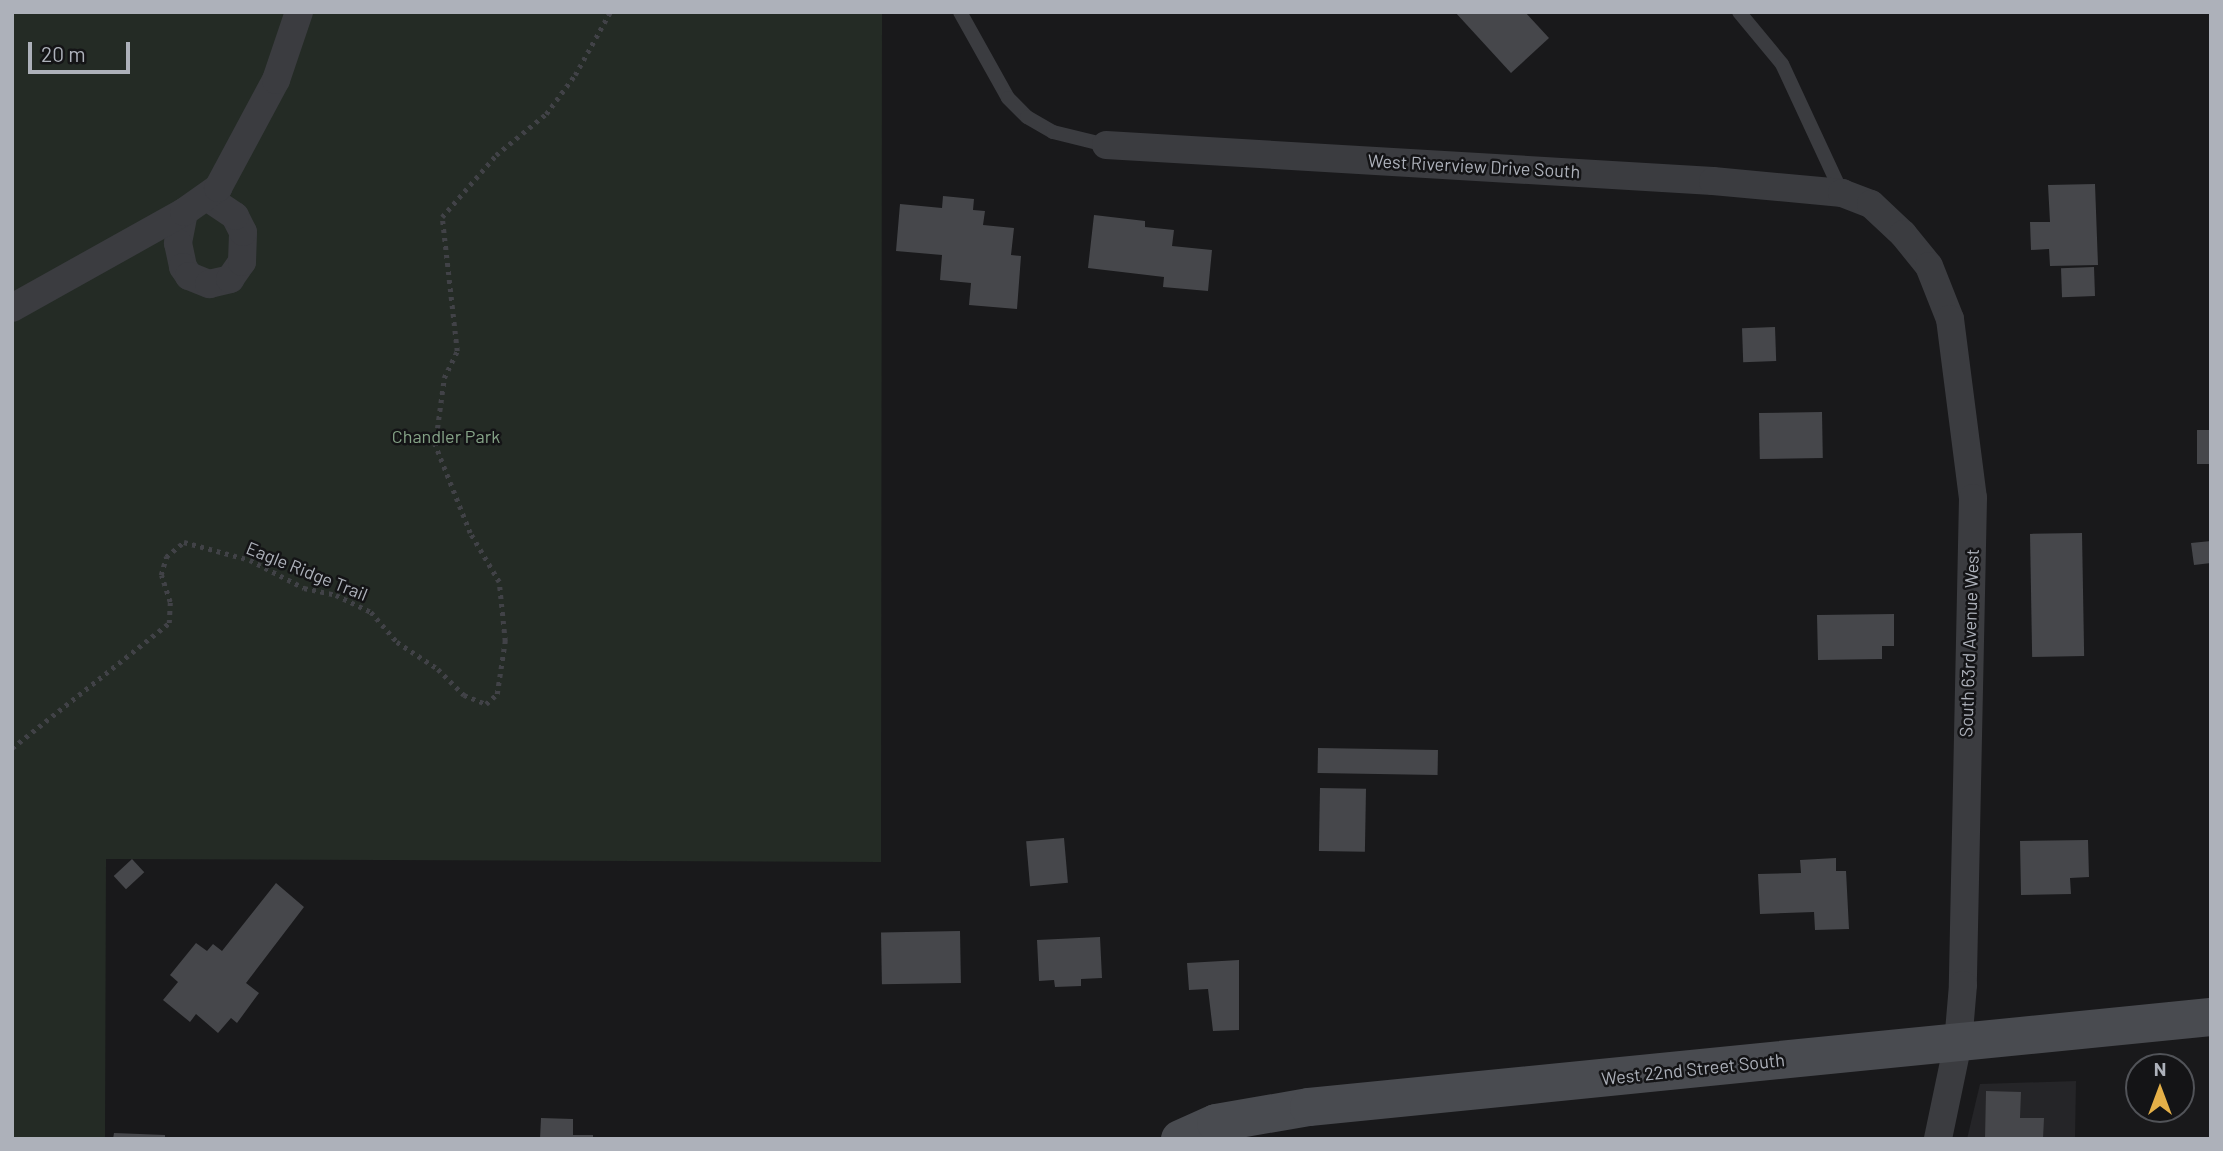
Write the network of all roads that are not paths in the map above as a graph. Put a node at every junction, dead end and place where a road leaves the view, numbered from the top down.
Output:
1 (299, 12) edge
2 (960, 12) edge
3 (1739, 12) edge
4 (1106, 145) joint
5 (1842, 193) junction
6 (12, 309) edge
7 (2211, 1017) edge
8 (1958, 1043) junction
9 (1180, 1139) edge
10 (1938, 1139) edge

1 - 6 street
2 - 4 lane
3 - 5 lane
4 - 5 street, West Riverview Drive South
5 - 8 street, South 63rd Avenue West
7 - 8 street, West 22nd Street South
8 - 9 street, West 22nd Street South
8 - 10 street, South 63rd Avenue West

